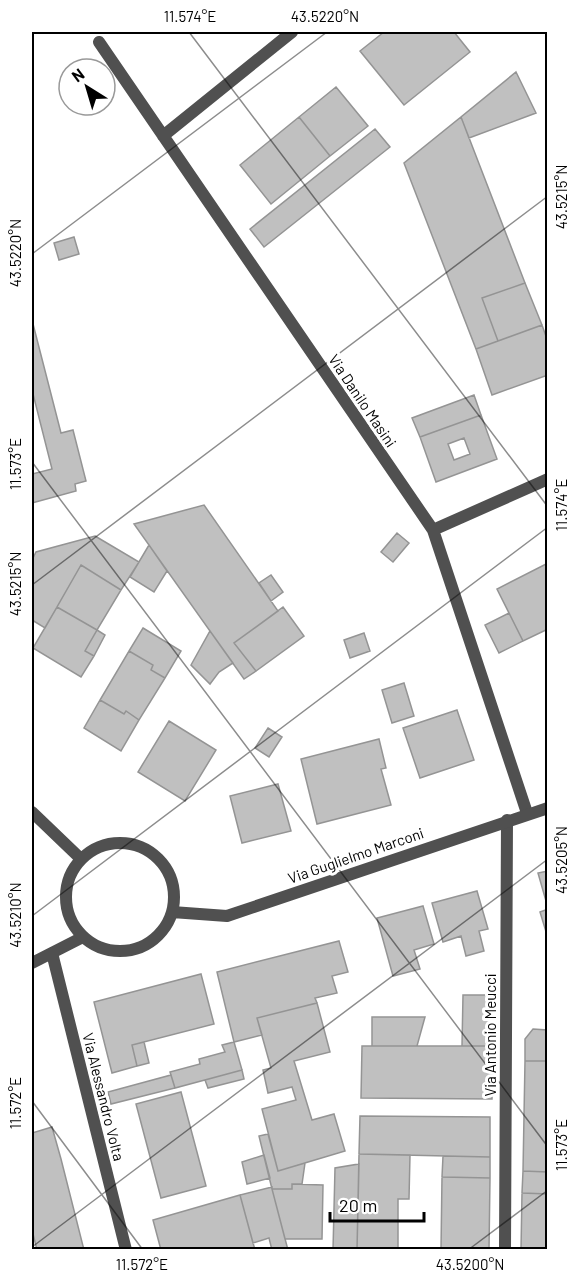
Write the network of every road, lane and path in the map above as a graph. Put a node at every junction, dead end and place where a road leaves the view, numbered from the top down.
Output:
1 (292, 32) edge
2 (99, 42) dead end
3 (163, 136) junction
4 (548, 479) edge
5 (433, 530) junction
6 (548, 808) edge
7 (32, 812) edge
8 (527, 813) junction
9 (507, 820) junction
10 (81, 859) junction
11 (172, 912) junction
12 (83, 937) junction
13 (52, 953) junction
14 (32, 963) edge
15 (126, 1250) edge
16 (505, 1250) edge

1 - 3 street
2 - 3 street, Via Danilo Masini
3 - 5 street, Via Danilo Masini
4 - 5 street
5 - 8 street, Via Danilo Masini
6 - 8 street, Via Guglielmo Marconi
7 - 10 street
8 - 9 street, Via Guglielmo Marconi
9 - 11 street, Via Guglielmo Marconi
9 - 16 street, Via Antonio Meucci
10 - 11 street
10 - 12 street
11 - 12 street
12 - 13 street
13 - 14 street
13 - 15 street, Via Alessandro Volta

